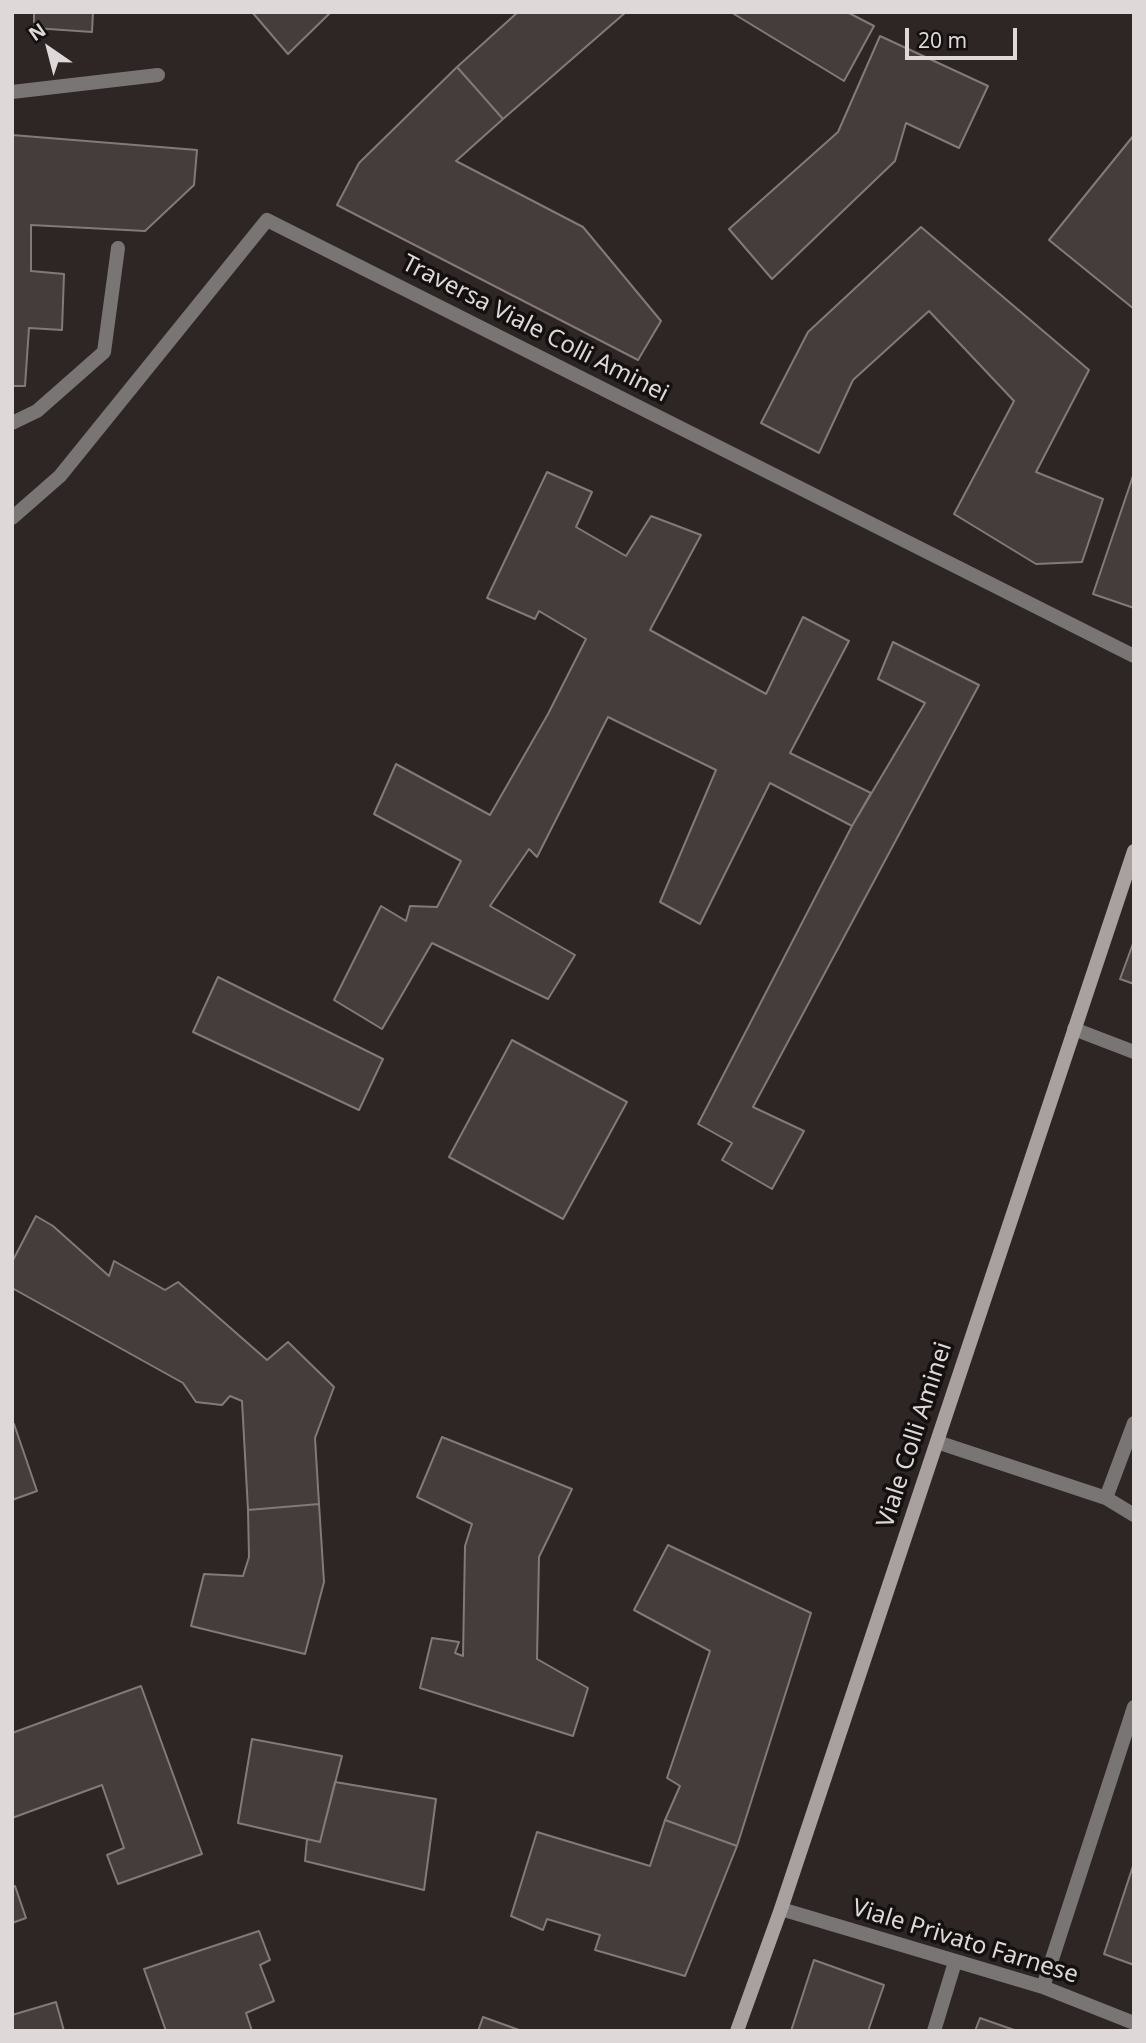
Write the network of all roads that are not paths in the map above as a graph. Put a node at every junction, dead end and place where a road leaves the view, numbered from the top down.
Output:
1 (158, 75) dead end
2 (12, 92) edge
3 (118, 248) dead end
4 (12, 423) edge
5 (12, 518) edge
6 (1134, 656) edge
7 (1134, 851) edge
8 (1074, 1029) junction
9 (1134, 1052) edge
10 (1134, 1423) edge
11 (937, 1442) junction
12 (1106, 1498) junction
13 (1134, 1515) edge
14 (1134, 1707) edge
15 (781, 1909) junction
16 (956, 1962) junction
17 (1043, 1987) junction
18 (1134, 2023) edge
19 (737, 2031) edge
20 (934, 2031) edge

1 - 2 street
3 - 4 street
5 - 6 street, Traversa Viale Colli Aminei
7 - 8 main road, Viale Colli Aminei
8 - 9 street
8 - 11 main road, Viale Colli Aminei
10 - 12 street
11 - 12 street
11 - 15 main road, Viale Colli Aminei
12 - 13 street
14 - 17 street
15 - 16 street, Viale Privato Farnese
15 - 19 main road, Viale Colli Aminei
16 - 17 street, Viale Privato Farnese
16 - 20 street
17 - 18 street, Viale Privato Farnese

